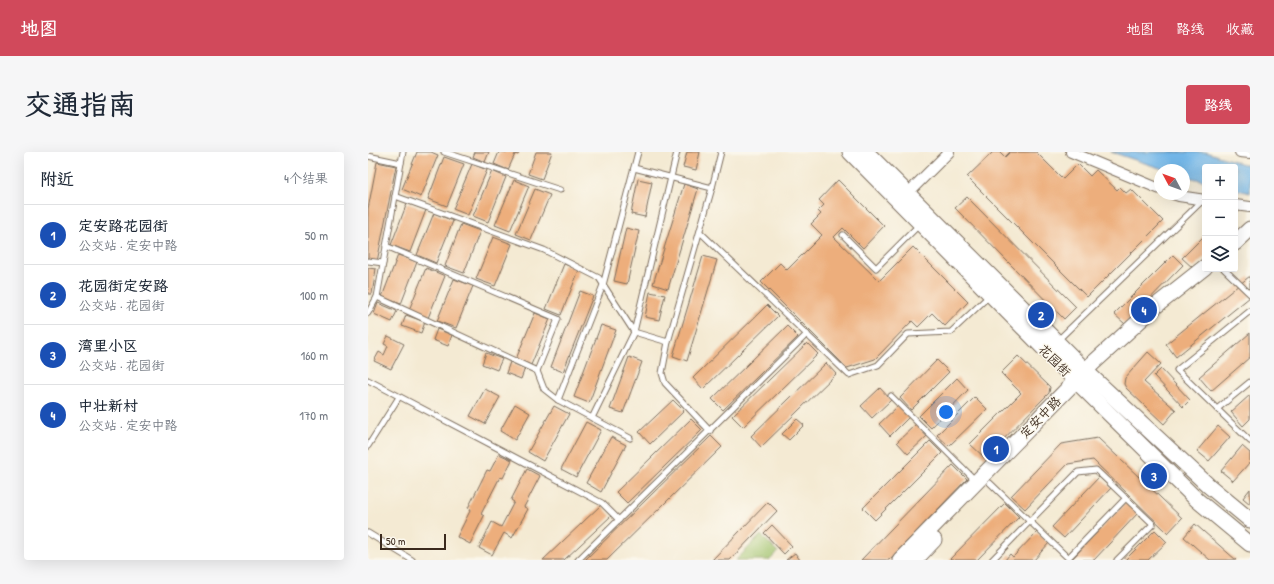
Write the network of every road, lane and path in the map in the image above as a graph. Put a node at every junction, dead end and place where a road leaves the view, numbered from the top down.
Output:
1 (403, 152) edge
2 (444, 152) edge
3 (638, 152) edge
4 (676, 152) edge
5 (721, 152) edge
6 (850, 152) edge
7 (866, 152) edge
8 (949, 152) edge
9 (1071, 152) edge
10 (1240, 152) edge
11 (1250, 153) edge
12 (368, 156) edge
13 (402, 164) junction
14 (634, 168) junction
15 (670, 178) junction
16 (1154, 187) edge
17 (712, 188) junction
18 (560, 190) dead end
19 (908, 193) junction
20 (395, 196) junction
21 (1190, 198) edge
22 (1202, 200) edge
23 (1202, 202) edge
24 (1238, 205) edge
25 (1250, 207) edge
26 (921, 223) junction
27 (1250, 229) edge
28 (700, 232) junction
29 (843, 235) dead end
30 (1238, 240) edge
31 (1250, 240) edge
32 (386, 246) junction
33 (1238, 249) edge
34 (368, 261) edge
35 (383, 263) junction
36 (1202, 269) edge
37 (1209, 272) edge
38 (1227, 272) edge
39 (604, 285) junction
40 (1250, 294) edge
41 (990, 295) junction
42 (377, 297) junction
43 (1250, 311) edge
44 (368, 313) edge
45 (634, 332) junction
46 (807, 334) junction
47 (668, 342) junction
48 (1056, 342) junction
49 (537, 371) junction
50 (368, 380) edge
51 (1084, 380) junction
52 (1250, 382) edge
53 (891, 396) dead end
54 (399, 397) junction
55 (558, 400) junction
56 (1218, 409) junction
57 (592, 418) junction
58 (710, 431) junction
59 (630, 438) dead end
60 (1250, 440) edge
61 (368, 446) edge
62 (983, 483) junction
63 (1126, 498) junction
64 (619, 520) junction
65 (1250, 520) edge
66 (1030, 522) junction
67 (368, 532) edge
68 (1250, 544) edge
69 (412, 560) edge
70 (578, 560) edge
71 (900, 560) edge
72 (915, 560) edge
73 (992, 560) edge
74 (1117, 560) edge

1 - 13 lane
2 - 18 lane
3 - 14 lane
4 - 15 lane
5 - 17 lane
6 - 26 main road, 花园街
7 - 19 main road, 花园街
8 - 19 street
9 - 16 street
10 - 11 street
12 - 13 lane
13 - 20 lane
14 - 15 lane
14 - 39 lane
15 - 17 lane
15 - 45 lane
17 - 28 lane
19 - 48 main road, 花园街
20 - 32 lane
20 - 39 lane
21 - 22 street
23 - 48 lane
24 - 25 street
26 - 29 lane
26 - 41 main road, 花园街
27 - 30 main road
28 - 46 lane
28 - 47 lane
31 - 33 main road
32 - 35 lane
32 - 49 lane
34 - 35 lane
35 - 42 lane
36 - 51 main road, 定安中路
37 - 51 main road, 定安中路
38 - 40 lane
39 - 45 lane
39 - 55 lane
41 - 46 lane
41 - 51 main road, 花园街
42 - 44 lane
42 - 49 lane
43 - 56 lane
45 - 47 lane
45 - 57 lane
46 - 58 lane
47 - 58 lane
48 - 51 main road, 花园街
49 - 55 lane
50 - 54 lane
51 - 62 main road, 定安中路
51 - 65 main road, 花园街
51 - 68 main road, 花园街
52 - 56 lane
53 - 62 lane
54 - 61 lane
54 - 64 lane
55 - 57 lane
56 - 60 lane
57 - 59 lane
58 - 64 lane
62 - 66 lane
62 - 71 main road, 定安中路
62 - 72 main road, 定安中路
63 - 66 lane
63 - 66 lane
63 - 74 lane
64 - 70 lane
66 - 73 lane
67 - 69 lane

